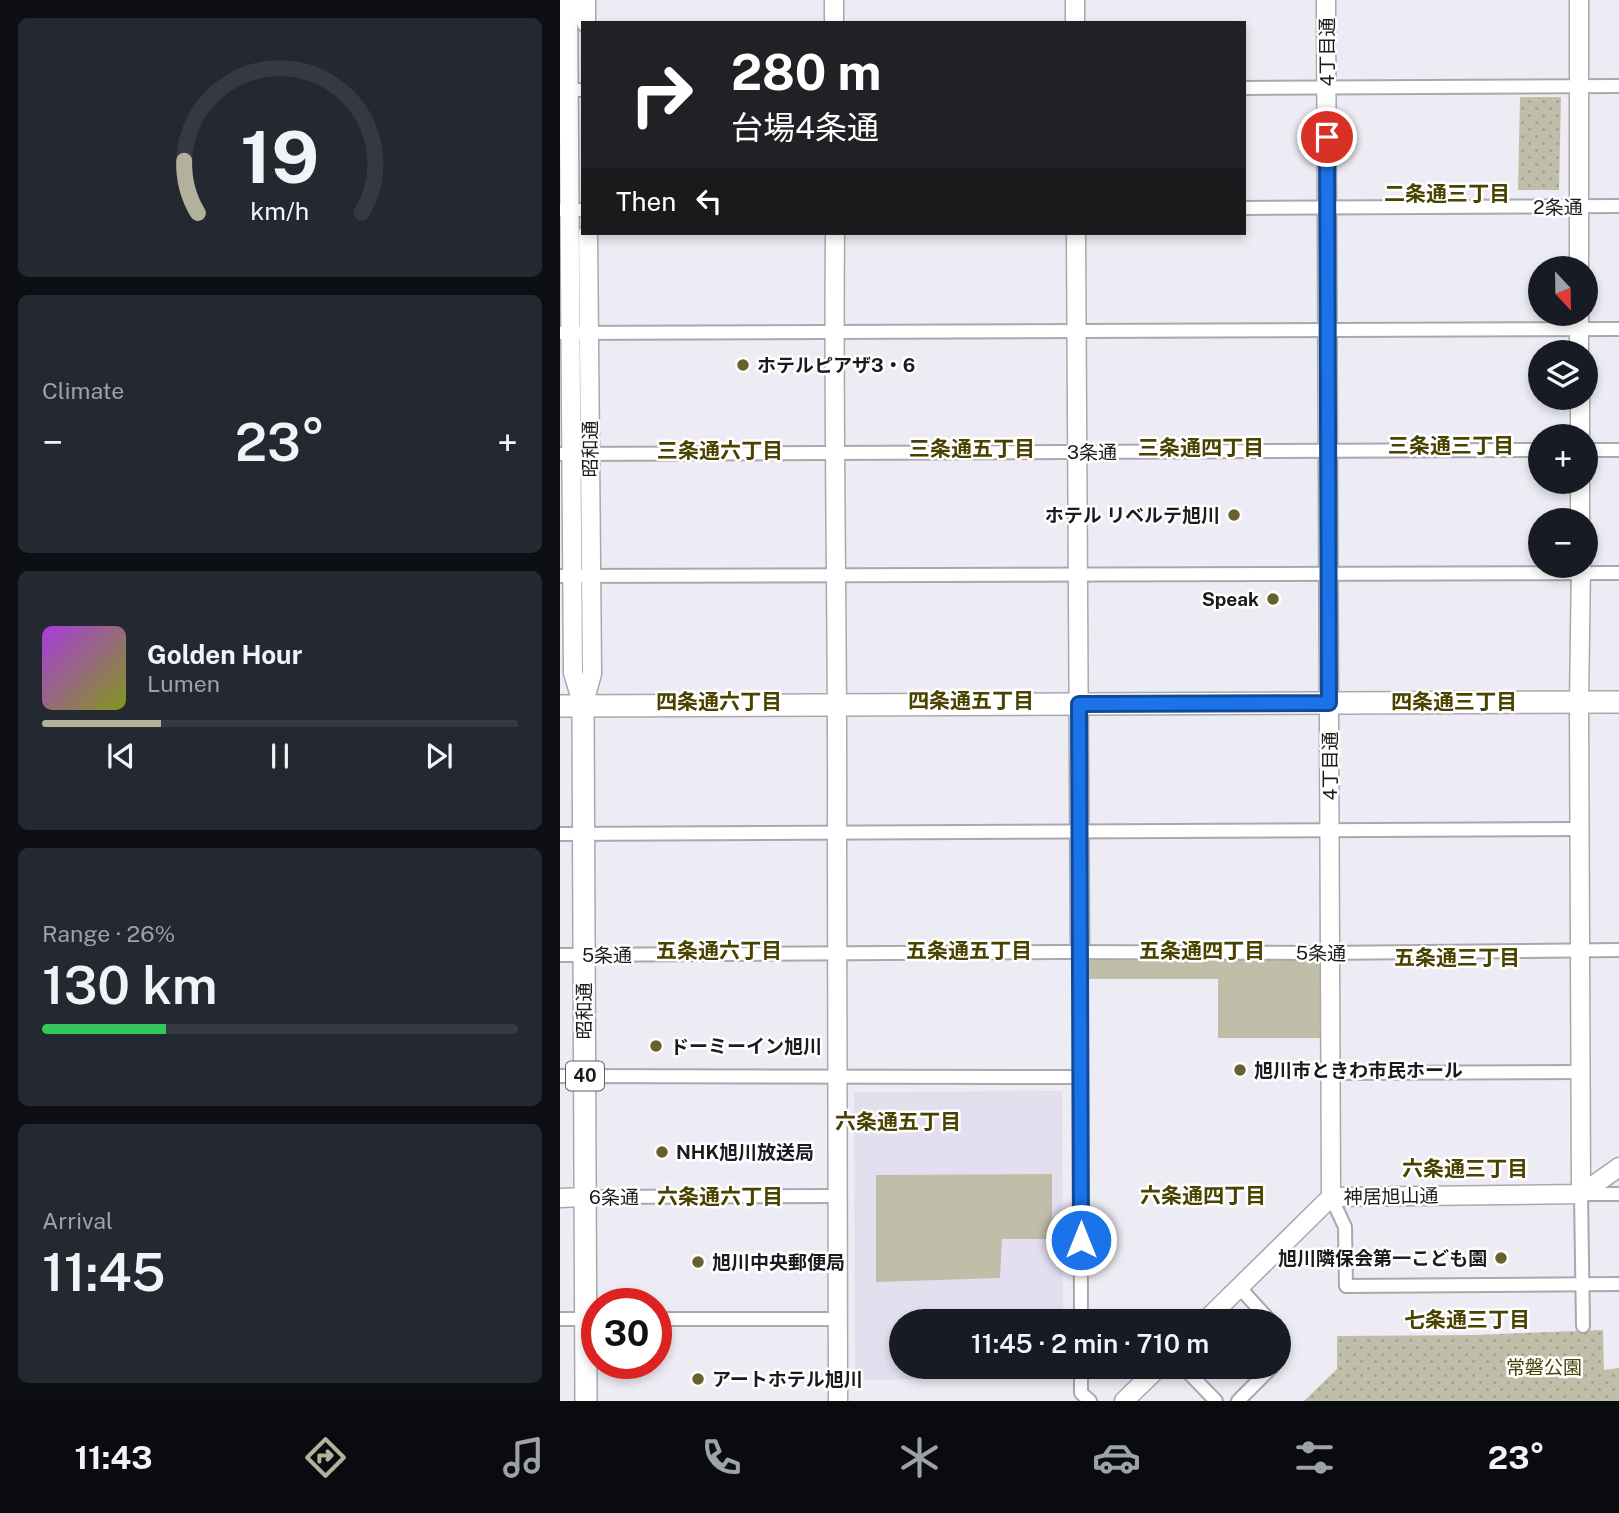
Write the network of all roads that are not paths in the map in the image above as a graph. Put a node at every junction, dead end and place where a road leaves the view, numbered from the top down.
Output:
1 (568, 0) edge
2 (586, 0) edge
3 (834, 0) edge
4 (1074, 0) edge
5 (1326, 0) edge
6 (1579, 0) edge
7 (586, 21) edge
8 (834, 21) edge
9 (1075, 21) edge
10 (1578, 86) junction
11 (1619, 86) edge
12 (1327, 87) junction
13 (1246, 88) edge
14 (570, 90) edge
15 (1619, 206) edge
16 (1580, 207) junction
17 (1246, 208) edge
18 (1327, 208) junction
19 (571, 210) edge
20 (588, 235) edge
21 (835, 235) edge
22 (1076, 235) edge
23 (1579, 256) edge
24 (1528, 323) edge
25 (1598, 325) edge
26 (1619, 329) edge
27 (1328, 331) junction
28 (835, 332) junction
29 (1076, 332) junction
30 (573, 333) edge
31 (1528, 450) edge
32 (1598, 450) edge
33 (1619, 450) edge
34 (1328, 451) junction
35 (1077, 452) junction
36 (574, 453) edge
37 (834, 453) junction
38 (1528, 570) edge
39 (1598, 571) edge
40 (1619, 573) edge
41 (1329, 574) junction
42 (1078, 575) junction
43 (575, 576) edge
44 (835, 576) junction
45 (1581, 578) edge
46 (1579, 702) junction
47 (1619, 702) edge
48 (1329, 703) junction
49 (1079, 704) junction
50 (836, 705) junction
51 (560, 706) edge
52 (583, 706) junction
53 (1580, 829) junction
54 (1079, 830) junction
55 (1330, 831) junction
56 (837, 832) junction
57 (583, 833) junction
58 (560, 834) edge
59 (1580, 950) junction
60 (1619, 950) edge
61 (1080, 952) junction
62 (835, 953) junction
63 (1330, 953) junction
64 (560, 955) edge
65 (584, 955) junction
66 (1580, 1072) junction
67 (1331, 1073) junction
68 (836, 1075) junction
69 (560, 1076) edge
70 (585, 1076) junction
71 (1081, 1077) junction
72 (1619, 1167) edge
73 (1581, 1194) junction
74 (1619, 1194) edge
75 (836, 1196) junction
76 (1331, 1197) junction
77 (560, 1198) edge
78 (585, 1198) junction
79 (1583, 1284) junction
80 (1619, 1284) edge
81 (1239, 1287) junction
82 (589, 1288) edge
83 (1081, 1309) edge
84 (1217, 1309) edge
85 (1259, 1309) edge
86 (560, 1319) edge
87 (581, 1319) edge
88 (672, 1319) edge
89 (838, 1319) junction
90 (1583, 1326) dead end
91 (587, 1379) edge
92 (1081, 1379) edge
93 (1147, 1379) edge
94 (1195, 1379) edge
95 (1260, 1379) edge
96 (586, 1401) edge
97 (838, 1401) edge
98 (1090, 1401) edge
99 (1124, 1401) edge
100 (1216, 1401) edge
101 (1238, 1401) edge

1 - 14 street, 昭和通
2 - 7 street
3 - 8 street
4 - 9 street
5 - 12 street, 4丁目通
6 - 10 street
10 - 11 street
10 - 12 street
10 - 16 street
12 - 13 street
12 - 18 street, 4丁目通
14 - 19 street, 昭和通
15 - 16 street, 2条通
16 - 18 street, 2条通
16 - 23 street
17 - 18 street, 2条通
18 - 27 street, 4丁目通
19 - 30 street, 昭和通
20 - 30 street, 昭和通
21 - 28 street
22 - 29 street
24 - 27 street
25 - 26 street
27 - 29 street
27 - 34 street, 4丁目通
28 - 29 street
28 - 30 street
28 - 37 street
29 - 35 street
30 - 36 street, 昭和通
31 - 34 street, 3条通
32 - 33 street
34 - 35 street, 3条通
34 - 41 street, 4丁目通
35 - 37 street, 3条通
35 - 42 street
36 - 37 street, 3条通
36 - 43 street, 昭和通
37 - 44 street
38 - 41 street
39 - 40 street
41 - 42 street
41 - 48 street, 4丁目通
42 - 44 street
42 - 49 street
43 - 44 street
43 - 52 street, 昭和通
44 - 50 street
45 - 46 street
46 - 47 highway
46 - 48 highway
46 - 53 street
48 - 49 highway
48 - 55 street, 4丁目通
49 - 50 highway
49 - 54 street
50 - 52 highway
50 - 56 street
51 - 52 highway
52 - 57 highway, 昭和通 / 40
53 - 55 street
53 - 59 street
54 - 55 street
54 - 56 street
54 - 61 street
55 - 63 street, 4丁目通
56 - 57 street
56 - 62 street
57 - 58 street
57 - 65 highway, 昭和通 / 40
59 - 60 street, 5条通
59 - 63 street, 5条通
59 - 66 street
61 - 62 street, 5条通
61 - 63 street, 5条通
61 - 71 street
62 - 65 street, 5条通
62 - 68 street
63 - 67 street, 4丁目通
64 - 65 street, 5条通
65 - 70 highway, 昭和通 / 40
66 - 67 street
66 - 73 street
67 - 76 street, 4丁目通
68 - 70 street
68 - 71 street
68 - 75 street
69 - 70 street
70 - 78 highway, 昭和通 / 40
71 - 83 street
72 - 73 street
73 - 74 street
73 - 76 street, 神居旭山通
73 - 79 street
75 - 78 street, 6条通
75 - 89 street
76 - 79 street
76 - 81 street, 神居旭山通
77 - 78 street, 6条通
78 - 82 highway, 昭和通 / 40
79 - 80 street
79 - 90 street
81 - 84 street, 神居旭山通
81 - 85 street
86 - 87 street
88 - 89 street
89 - 97 street
91 - 96 highway, 昭和通 / 40
92 - 98 street
93 - 99 street
94 - 100 street
95 - 101 street

